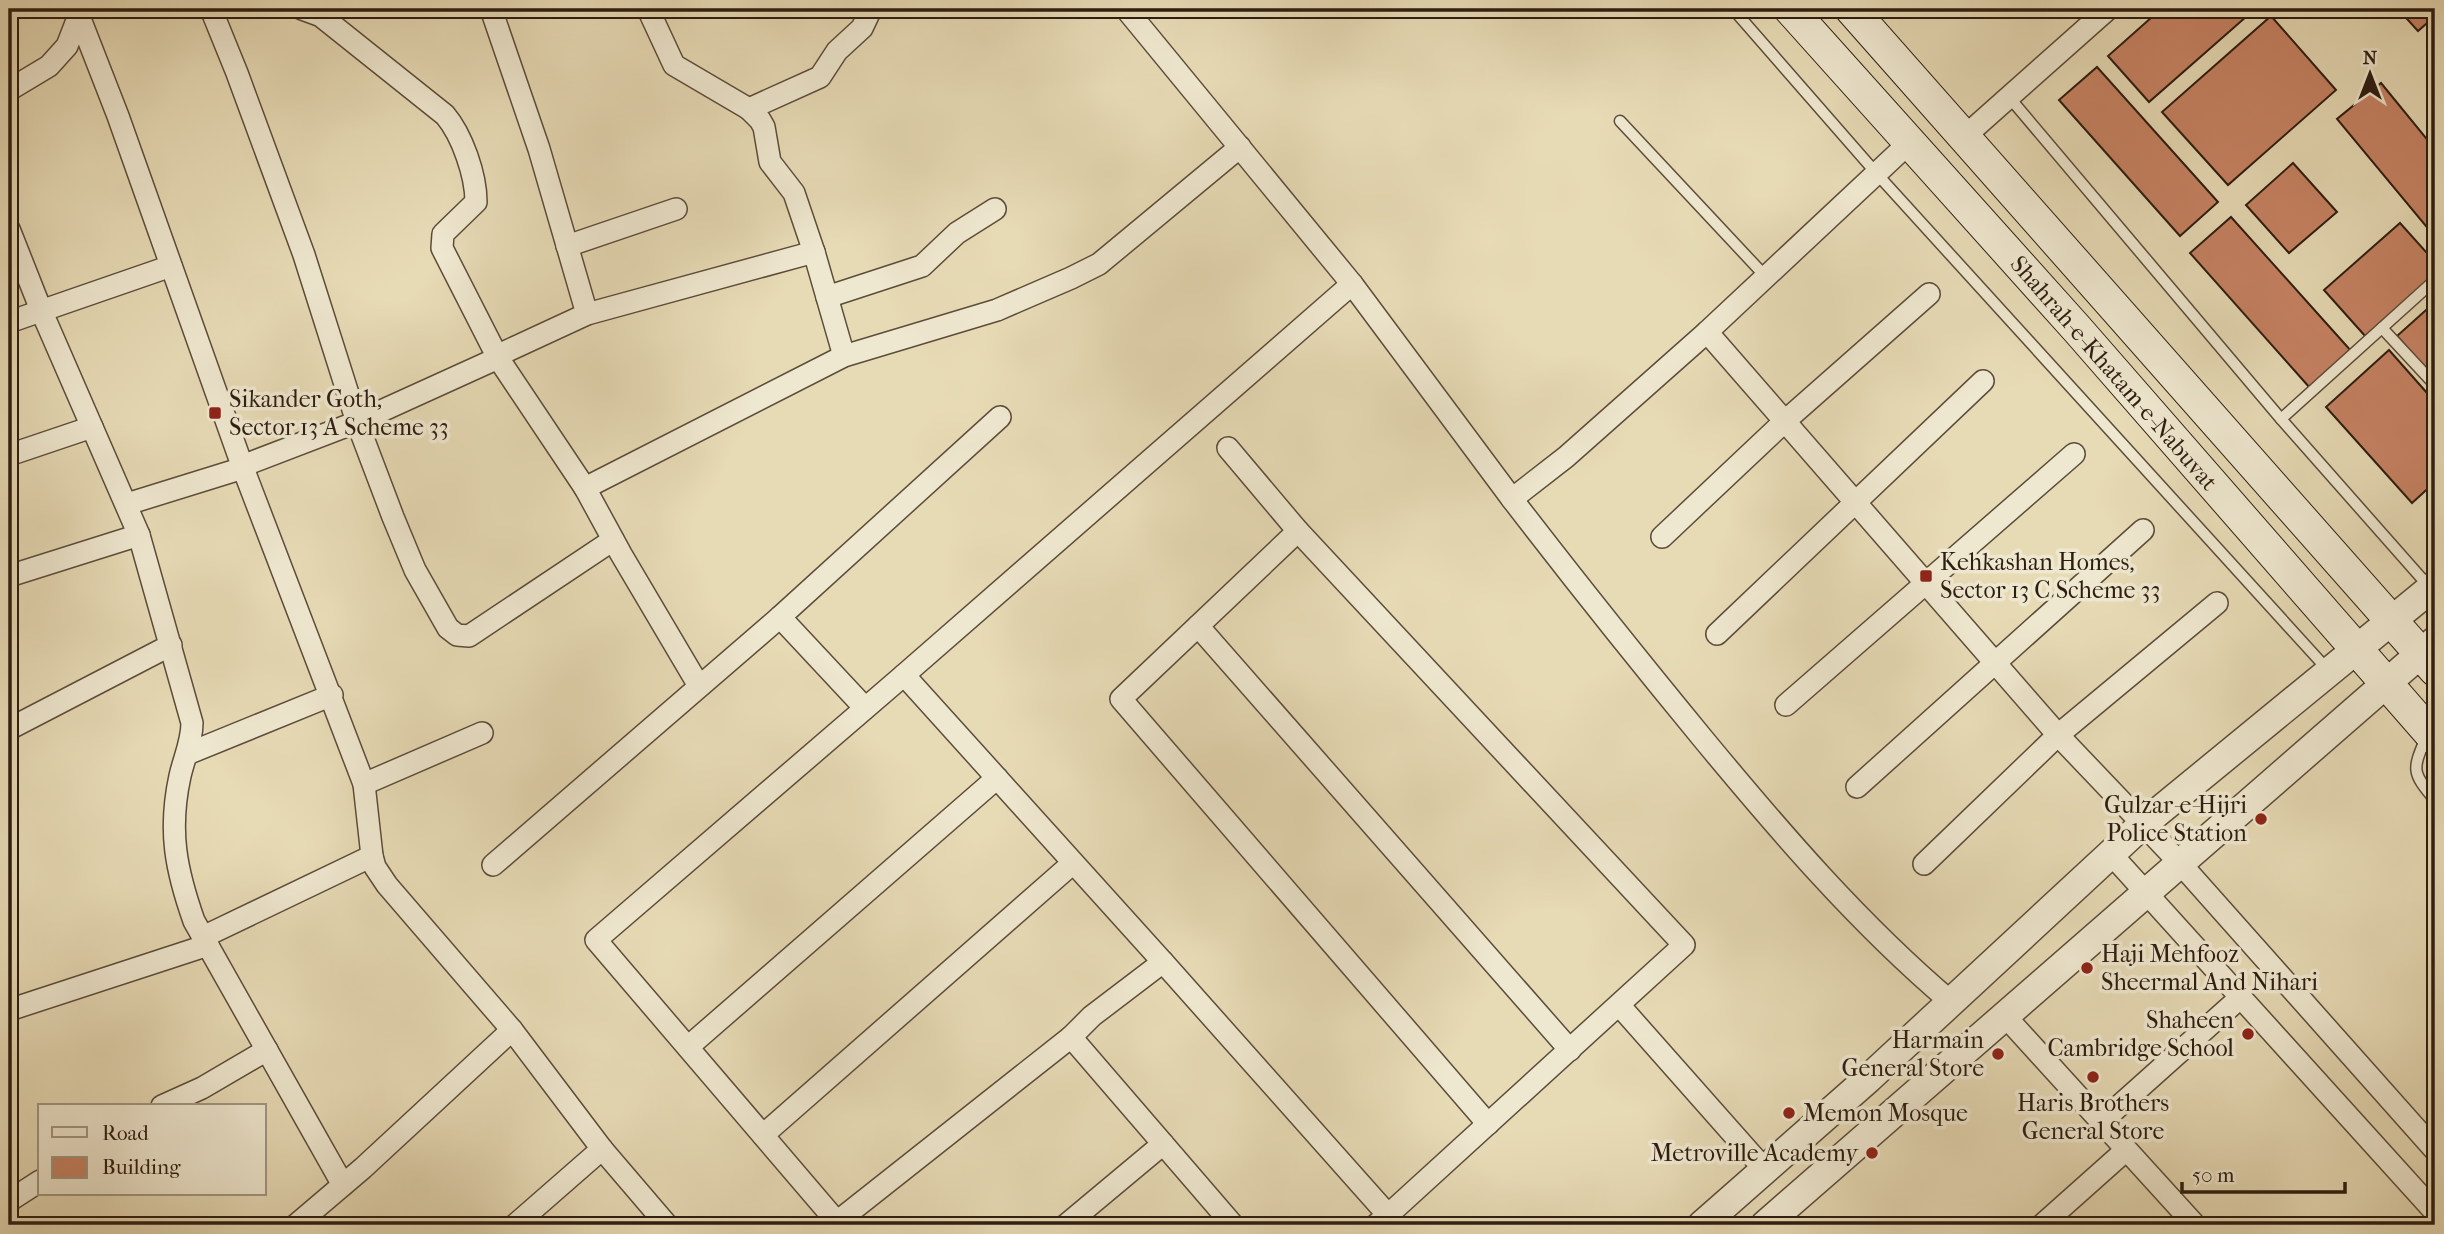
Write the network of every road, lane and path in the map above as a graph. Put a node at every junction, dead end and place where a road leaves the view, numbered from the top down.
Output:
1 (211, 9) edge
2 (302, 9) edge
3 (491, 9) edge
4 (648, 9) edge
5 (870, 9) edge
6 (1126, 9) edge
7 (1733, 9) edge
8 (1790, 9) edge
9 (1851, 9) edge
10 (2108, 9) edge
11 (80, 12) edge
12 (9, 90) edge
13 (2009, 97) junction
14 (749, 109) junction
15 (1620, 121) dead end
16 (1964, 137) junction
17 (1910, 142) junction
18 (1240, 148) junction
19 (1877, 174) junction
20 (676, 209) dead end
21 (995, 209) dead end
22 (9, 229) edge
23 (567, 246) junction
24 (814, 252) junction
25 (170, 266) junction
26 (1766, 277) junction
27 (2435, 280) edge
28 (1353, 284) junction
29 (1929, 294) dead end
30 (827, 297) junction
31 (41, 310) junction
32 (587, 314) junction
33 (9, 322) edge
34 (2382, 328) junction
35 (1707, 332) junction
36 (844, 356) junction
37 (498, 358) junction
38 (1983, 381) dead end
39 (2435, 385) edge
40 (1000, 417) dead end
41 (2281, 419) junction
42 (1785, 421) junction
43 (357, 422) junction
44 (92, 427) junction
45 (1228, 447) dead end
46 (2074, 454) dead end
47 (9, 455) edge
48 (242, 467) junction
49 (585, 488) junction
50 (1512, 499) junction
51 (1855, 502) junction
52 (127, 504) junction
53 (2143, 530) dead end
54 (1298, 531) junction
55 (139, 535) junction
56 (1662, 537) dead end
57 (613, 540) junction
58 (9, 576) edge
59 (1926, 584) junction
60 (2434, 589) edge
61 (2217, 603) dead end
62 (780, 617) junction
63 (2391, 621) junction
64 (1198, 626) junction
65 (1717, 634) dead end
66 (171, 645) junction
67 (2356, 651) junction
68 (2430, 655) edge
69 (1994, 662) junction
70 (2330, 672) junction
71 (904, 675) junction
72 (2386, 683) junction
73 (699, 686) junction
74 (332, 695) junction
75 (1786, 705) dead end
76 (865, 708) junction
77 (9, 729) edge
78 (482, 733) dead end
79 (2058, 735) junction
80 (2432, 735) edge
81 (187, 754) junction
82 (997, 778) junction
83 (364, 784) junction
84 (1857, 787) dead end
85 (2435, 800) edge
86 (2142, 825) junction
87 (2111, 854) junction
88 (372, 856) junction
89 (2179, 862) junction
90 (1073, 863) junction
91 (1924, 864) dead end
92 (493, 865) dead end
93 (2147, 891) junction
94 (206, 941) junction
95 (1163, 962) junction
96 (2241, 997) junction
97 (1951, 1002) junction
98 (1619, 1005) junction
99 (9, 1010) edge
100 (2005, 1016) junction
101 (512, 1030) junction
102 (1071, 1037) junction
103 (688, 1047) junction
104 (267, 1050) junction
105 (1570, 1050) junction
106 (167, 1104) edge
107 (2100, 1123) junction
108 (1488, 1124) junction
109 (763, 1135) junction
110 (1163, 1144) junction
111 (602, 1149) junction
112 (2435, 1150) edge
113 (2126, 1151) junction
114 (1765, 1170) junction
115 (38, 1182) edge
116 (343, 1185) junction
117 (9, 1201) edge
118 (2435, 1212) edge
119 (1382, 1220) edge
120 (835, 1224) edge
121 (296, 1225) edge
122 (515, 1225) edge
123 (667, 1225) edge
124 (1066, 1225) edge
125 (1233, 1225) edge
126 (1702, 1225) edge
127 (1765, 1225) edge
128 (2042, 1225) edge
129 (2195, 1225) edge

1 - 43 street
2 - 37 street
3 - 23 street
4 - 14 street
5 - 14 street
6 - 18 street
7 - 19 lane
8 - 17 main road, Shahrah-e-Khatam-e-Nabuvat
9 - 16 main road, Shahrah-e-Khatam-e-Nabuvat
10 - 13 street
11 - 12 street
11 - 25 street
13 - 16 street
13 - 41 lane
14 - 24 street
15 - 26 lane
16 - 63 main road, Shahrah-e-Khatam-e-Nabuvat
17 - 19 street
17 - 67 main road, Shahrah-e-Khatam-e-Nabuvat
18 - 28 street
18 - 36 street
19 - 26 street
19 - 70 lane
20 - 23 street
21 - 30 street
22 - 31 street
23 - 32 street
24 - 30 street
24 - 32 street
25 - 31 street
25 - 48 street
26 - 35 street
27 - 34 lane
28 - 50 street
28 - 71 street
29 - 42 street
30 - 36 street
31 - 33 street
31 - 44 street
32 - 37 street
34 - 39 lane
34 - 41 lane
35 - 42 street
35 - 50 street
36 - 49 street
37 - 43 street
37 - 49 street
38 - 51 street
40 - 62 street
41 - 60 lane
42 - 51 street
42 - 56 street
43 - 48 street
43 - 57 street
44 - 47 street
44 - 52 street
45 - 54 street
46 - 59 street
48 - 52 street
48 - 74 street
49 - 57 street
50 - 97 street
51 - 59 street
51 - 65 street
52 - 55 street
53 - 69 street
54 - 64 street
54 - 98 street
55 - 58 street
55 - 66 street
57 - 73 street
59 - 69 street
59 - 75 street
60 - 63 street
61 - 79 street
62 - 73 street
62 - 76 street
63 - 67 street
63 - 68 main road, Shahrah-e-Khatam-e-Nabuvat
64 - 105 street
64 - 108 street
66 - 77 street
66 - 81 street
67 - 70 street
67 - 72 main road, Shahrah-e-Khatam-e-Nabuvat
68 - 72 street
69 - 79 street
69 - 84 street
70 - 86 street
71 - 76 street
71 - 82 street
72 - 80 main road, Shahrah-e-Khatam-e-Nabuvat
72 - 89 street
73 - 92 street
74 - 81 street
74 - 83 street
76 - 103 street
78 - 83 street
79 - 86 street
79 - 91 street
80 - 85 lane
81 - 94 street
82 - 90 street
82 - 103 street
83 - 88 street
86 - 87 street
86 - 89 street
87 - 93 street
87 - 97 street
88 - 94 street
88 - 101 street
89 - 93 street
89 - 112 street
90 - 95 street
90 - 109 street
93 - 96 street
93 - 100 street
94 - 99 street
94 - 104 street
95 - 102 street
95 - 119 street
96 - 107 street
96 - 118 street
97 - 114 street
98 - 105 street
98 - 114 street
100 - 107 street
100 - 127 street
101 - 111 street
101 - 116 street
102 - 110 street
102 - 120 street
103 - 109 street
104 - 106 street
104 - 116 street
105 - 108 street
107 - 113 street
108 - 119 street
109 - 120 street
110 - 124 street
110 - 125 street
111 - 122 street
111 - 123 street
113 - 128 street
113 - 129 street
114 - 126 street
115 - 117 street
116 - 121 street

